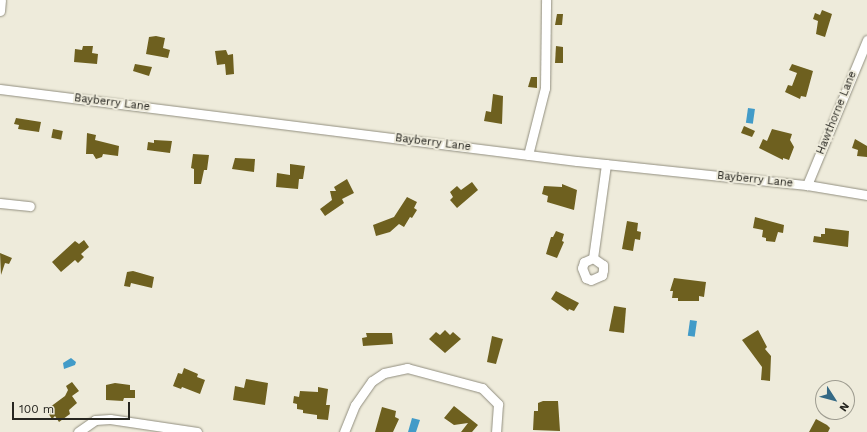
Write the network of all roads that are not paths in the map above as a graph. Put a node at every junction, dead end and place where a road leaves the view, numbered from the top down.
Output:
1 (1, 0) edge
2 (546, 0) edge
3 (0, 11) edge
4 (867, 40) edge
5 (0, 89) edge
6 (528, 155) junction
7 (606, 164) junction
8 (808, 185) junction
9 (867, 195) edge
10 (0, 202) edge
11 (30, 206) dead end
12 (593, 258) dead end
13 (78, 432) edge
14 (197, 432) edge
15 (344, 432) edge
16 (496, 432) edge

1 - 3 street
2 - 6 street
4 - 8 street, Hawthorne Lane
5 - 6 street, Bayberry Lane
6 - 7 street, Bayberry Lane
7 - 8 street, Bayberry Lane
7 - 12 street
8 - 9 street, Bayberry Lane
10 - 11 street
13 - 14 street
15 - 16 street

